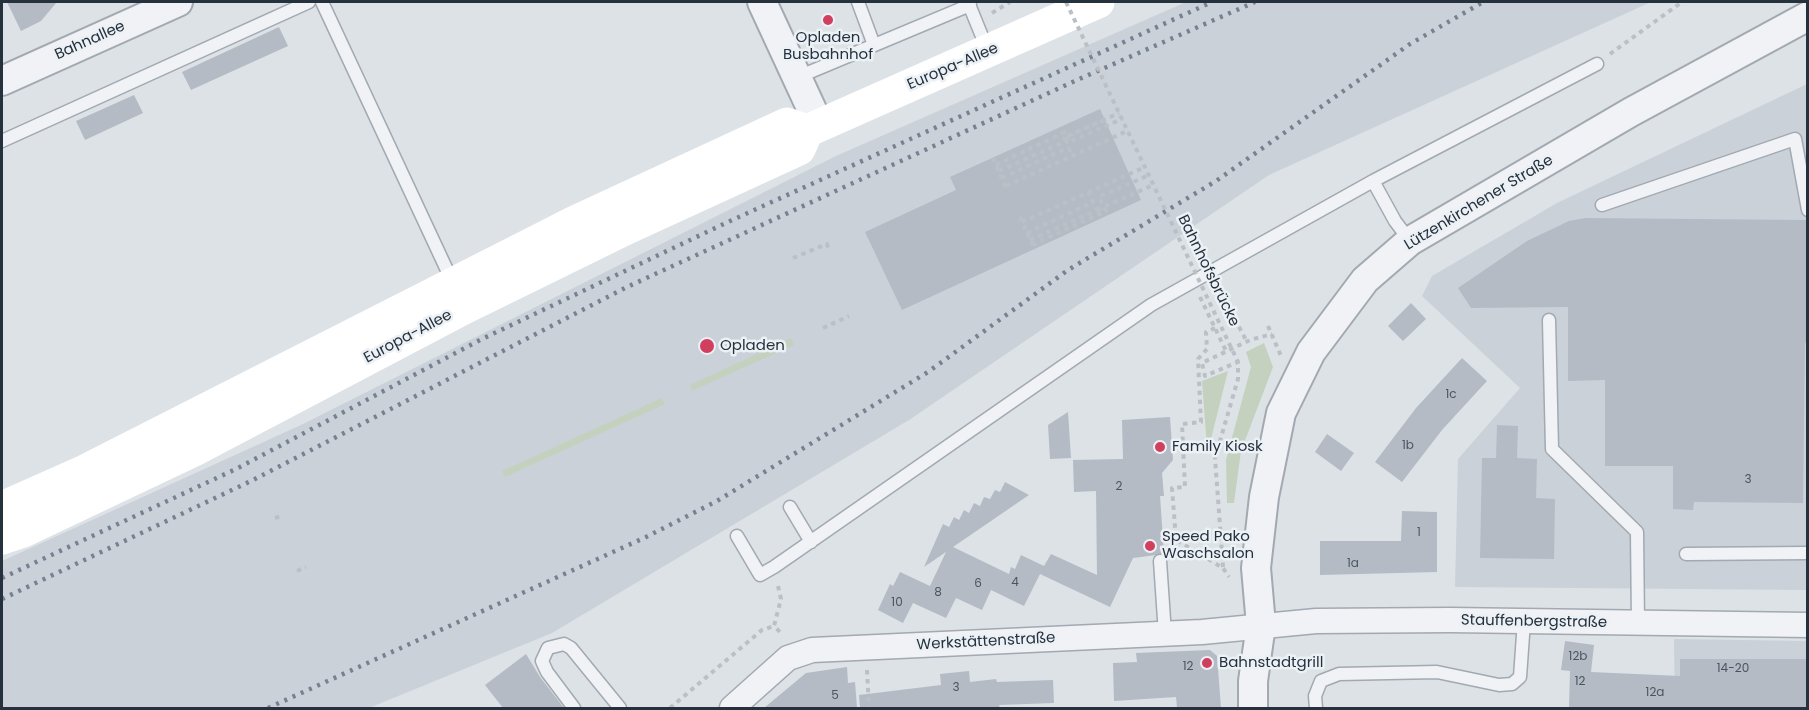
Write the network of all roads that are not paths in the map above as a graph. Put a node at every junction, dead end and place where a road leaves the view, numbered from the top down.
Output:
1 (178, 2) edge
2 (309, 2) edge
3 (322, 2) edge
4 (762, 2) edge
5 (858, 2) edge
6 (1098, 2) edge
7 (969, 3) edge
8 (1808, 16) edge
9 (874, 45) junction
10 (988, 52) junction
11 (1597, 64) road end
12 (798, 77) junction
13 (2, 81) edge
14 (813, 128) junction
15 (2, 141) edge
16 (1373, 182) junction
17 (1602, 205) dead end
18 (1808, 210) edge
19 (1410, 241) junction
20 (459, 296) junction
21 (1549, 320) dead end
22 (790, 507) dead end
23 (2, 508) edge
24 (737, 536) dead end
25 (2, 538) edge
26 (811, 542) junction
27 (1808, 553) edge
28 (1686, 554) dead end
29 (1160, 561) dead end
30 (1524, 621) junction
31 (1638, 624) junction
32 (1261, 625) junction
33 (1808, 625) edge
34 (1165, 634) junction
35 (740, 706) edge
36 (574, 708) edge
37 (620, 708) edge
38 (1253, 708) edge
39 (1316, 708) edge

1 - 13 street, Bahnallee
2 - 15 lane
3 - 20 lane
4 - 12 street
5 - 9 lane
6 - 10 main road, Europa-Allee
7 - 9 lane
7 - 10 lane
8 - 19 street, Lützenkirchener Straße
9 - 12 lane
10 - 14 main road, Europa-Allee
11 - 16 lane
12 - 14 street
14 - 20 main road, Europa-Allee
16 - 19 lane
16 - 26 lane
17 - 18 lane
19 - 32 street, Lützenkirchener Straße
20 - 23 main road, Europa-Allee
20 - 25 main road, Europa-Allee
21 - 31 lane
22 - 26 lane
24 - 26 lane
27 - 28 lane
29 - 34 lane
30 - 31 street, Stauffenbergstraße
30 - 32 street, Stauffenbergstraße
30 - 39 lane
31 - 33 street, Stauffenbergstraße
32 - 34 street, Werkstättenstraße
32 - 38 street, Lützenkirchener Straße
34 - 35 street, Werkstättenstraße
36 - 37 lane

